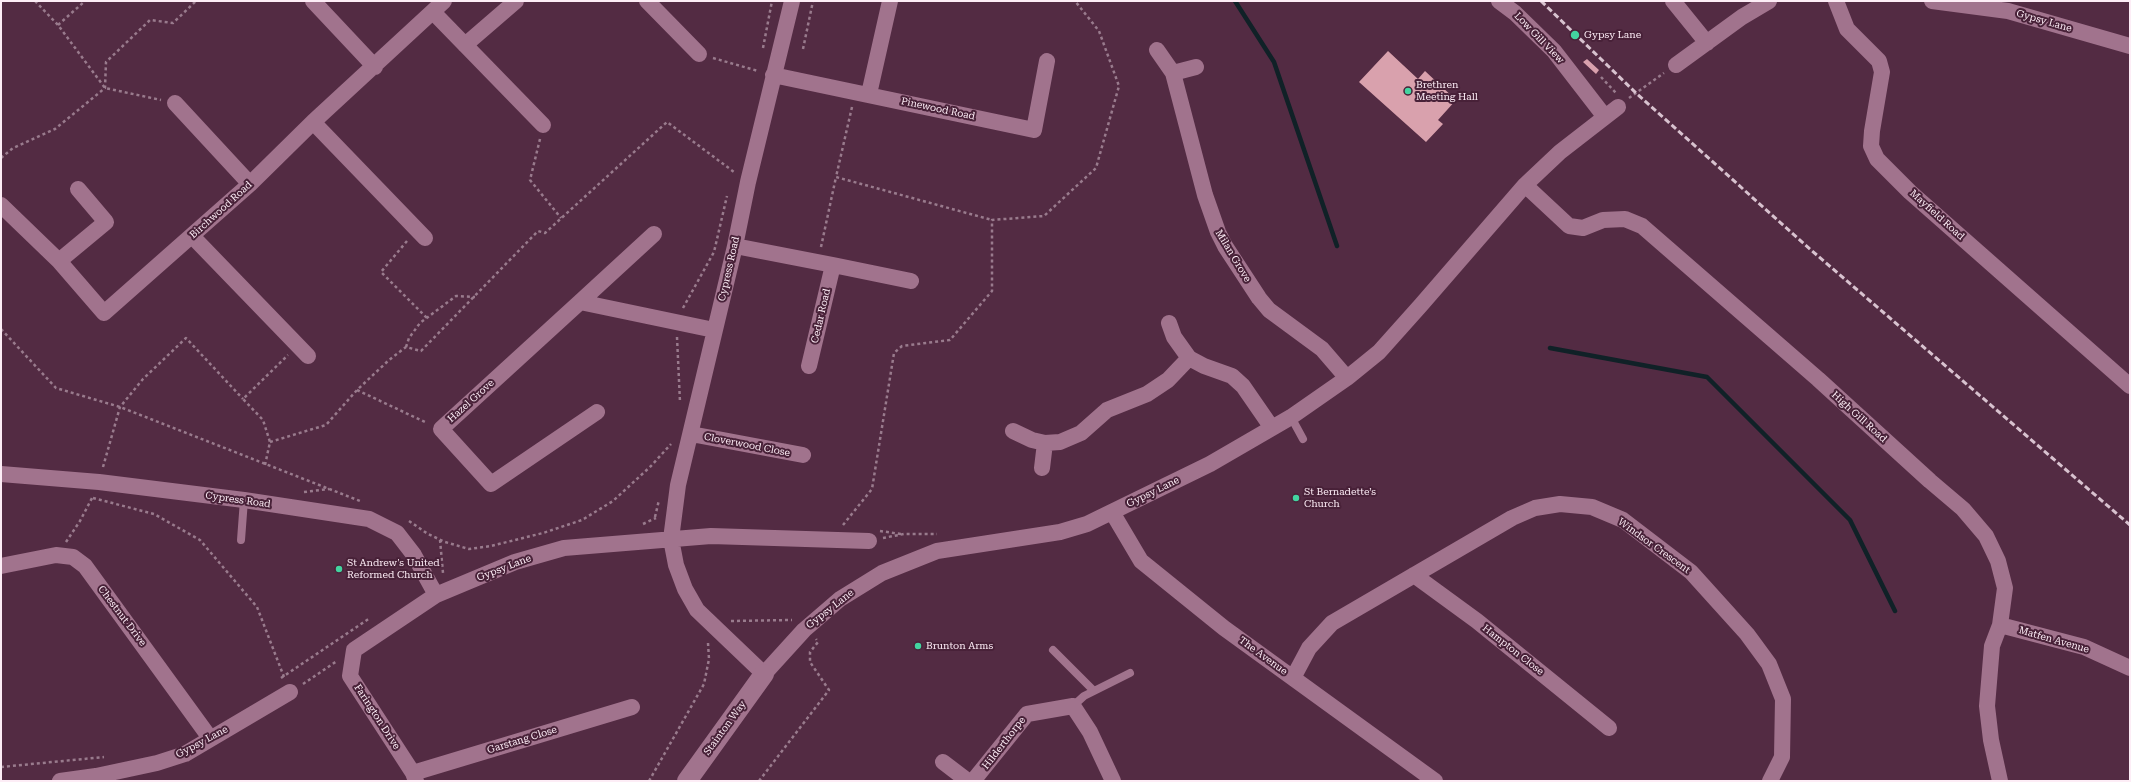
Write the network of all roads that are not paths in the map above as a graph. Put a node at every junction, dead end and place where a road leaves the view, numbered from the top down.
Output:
1 (313, 1) edge
2 (516, 1) edge
3 (647, 1) edge
4 (792, 1) edge
5 (890, 1) edge
6 (1499, 1) edge
7 (1673, 1) edge
8 (1769, 1) edge
9 (1836, 1) edge
10 (1932, 1) edge
11 (438, 6) edge
12 (2010, 6) edge
13 (1707, 43) junction
14 (465, 45) junction
15 (2130, 46) edge
16 (1157, 50) dead end
17 (699, 54) road end
18 (1047, 61) dead end
19 (1676, 65) road end
20 (375, 66) junction
21 (1196, 67) dead end
22 (766, 73) junction
23 (1173, 73) junction
24 (862, 93) junction
25 (175, 103) road end
26 (1621, 105) road end
27 (1600, 111) junction
28 (314, 122) junction
29 (543, 126) road end
30 (250, 184) junction
31 (1525, 185) junction
32 (78, 189) dead end
33 (1, 205) edge
34 (421, 234) road end
35 (654, 234) dead end
36 (192, 236) junction
37 (735, 246) junction
38 (59, 261) junction
39 (825, 264) junction
40 (911, 281) dead end
41 (580, 302) junction
42 (1169, 323) dead end
43 (714, 330) junction
44 (303, 350) road end
45 (1189, 358) junction
46 (809, 366) dead end
47 (1347, 378) junction
48 (2130, 386) edge
49 (597, 412) dead end
50 (1291, 417) junction
51 (1272, 428) junction
52 (1013, 431) dead end
53 (691, 434) junction
54 (1303, 439) dead end
55 (1045, 443) junction
56 (803, 455) dead end
57 (1042, 468) dead end
58 (1, 474) edge
59 (244, 500) junction
60 (1112, 512) junction
61 (671, 539) junction
62 (241, 540) dead end
63 (868, 542) road end
64 (1, 566) edge
65 (1414, 575) junction
66 (436, 596) junction
67 (2000, 625) junction
68 (354, 650) joint
69 (1053, 650) dead end
70 (2130, 668) edge
71 (1130, 673) dead end
72 (764, 674) junction
73 (1293, 678) junction
74 (1094, 691) junction
75 (291, 692) road end
76 (1073, 706) junction
77 (632, 707) dead end
78 (1609, 728) dead end
79 (210, 738) junction
80 (943, 762) dead end
81 (414, 777) edge
82 (60, 781) edge
83 (687, 781) edge
84 (968, 781) edge
85 (973, 781) edge
86 (1113, 781) edge
87 (1435, 781) edge
88 (1770, 781) edge
89 (2000, 781) edge

1 - 20 street
2 - 14 street
3 - 17 street
4 - 22 street, Cypress Road
5 - 24 street
6 - 27 street, Low Gill View
7 - 13 street
8 - 13 street
9 - 48 street, Mayfield Road
10 - 12 street, Gypsy Lane
11 - 14 street
11 - 20 street, Birchwood Road
12 - 15 street, Gypsy Lane
13 - 19 street
14 - 29 street
16 - 23 street, Milan Grove
18 - 24 street, Pinewood Road
20 - 28 street, Birchwood Road
21 - 23 street
22 - 24 street, Pinewood Road
22 - 37 street, Cypress Road
23 - 47 street, Milan Grove
25 - 30 street
26 - 27 street, Gypsy Lane
27 - 31 street, Gypsy Lane
28 - 30 street, Birchwood Road
28 - 34 street
30 - 36 street, Birchwood Road
31 - 47 street, Gypsy Lane
31 - 67 street, High Gill Road
32 - 38 street
33 - 38 street, Birchwood Road
35 - 41 street, Hazel Grove
36 - 38 street, Birchwood Road
36 - 44 street
37 - 39 street
37 - 43 street, Cypress Road
39 - 40 street
39 - 46 street, Cedar Road
41 - 43 street
41 - 49 street, Hazel Grove
42 - 45 street
43 - 53 street, Cypress Road
45 - 51 street
45 - 55 street
47 - 50 street, Gypsy Lane
50 - 51 street, Gypsy Lane
50 - 54 lane
51 - 60 street, Gypsy Lane
52 - 55 street
53 - 56 street, Cloverwood Close
53 - 61 street, Cypress Road
55 - 57 street
58 - 59 street, Cypress Road
59 - 62 lane
59 - 66 street, Cypress Road
60 - 72 street, Gypsy Lane
60 - 73 street, The Avenue
61 - 63 street, Gypsy Lane
61 - 66 street, Gypsy Lane
61 - 72 street
64 - 79 street, Chestnut Drive
65 - 73 street, Windsor Crescent
65 - 78 street, Hampton Close
65 - 88 street, Windsor Crescent
66 - 68 street, Gypsy Lane
67 - 70 street, Matfen Avenue
67 - 89 street, High Gill Road
68 - 81 street, Farington Drive
69 - 74 lane
71 - 74 lane
72 - 83 street, Stainton Way
73 - 87 street, The Avenue
74 - 76 lane
75 - 79 street, Gypsy Lane
76 - 85 street, Hilderthorpe
76 - 86 street
77 - 81 street, Garstang Close
79 - 82 street, Gypsy Lane
80 - 84 street

